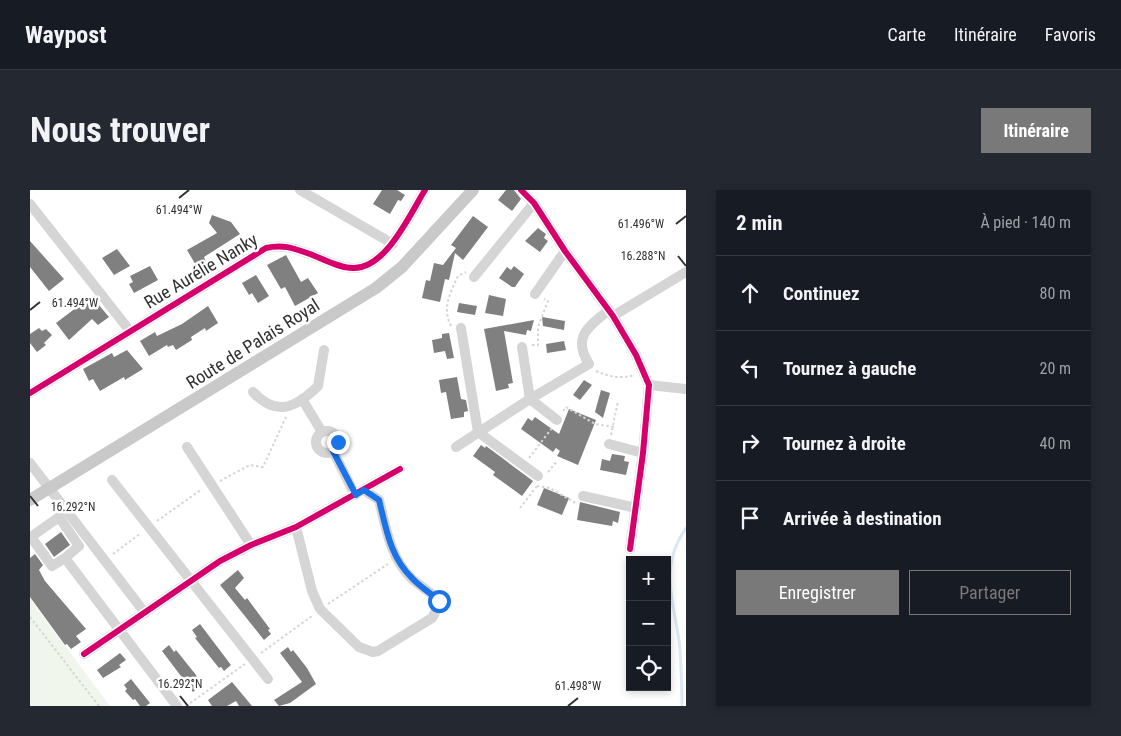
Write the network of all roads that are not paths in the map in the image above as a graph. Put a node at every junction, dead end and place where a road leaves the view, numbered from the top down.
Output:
1 (300, 190) edge
2 (425, 190) edge
3 (473, 190) edge
4 (521, 190) edge
5 (30, 204) edge
6 (534, 204) junction
7 (393, 244) junction
8 (566, 251) junction
9 (686, 272) edge
10 (474, 277) road end
11 (535, 294) road end
12 (611, 313) junction
13 (461, 328) road end
14 (130, 330) junction
15 (522, 347) road end
16 (324, 350) dead end
17 (649, 385) junction
18 (686, 389) edge
19 (253, 392) dead end
20 (30, 393) edge
21 (302, 399) junction
22 (530, 399) junction
23 (557, 420) road end
24 (322, 432) junction
25 (478, 432) junction
26 (609, 444) road end
27 (456, 446) dead end
28 (187, 447) dead end
29 (333, 451) junction
30 (643, 453) junction
31 (30, 463) edge
32 (400, 469) dead end
33 (112, 480) dead end
34 (538, 481) road end
35 (50, 488) junction
36 (360, 492) junction
37 (583, 496) road end
38 (30, 500) edge
39 (636, 508) junction
40 (296, 527) junction
41 (251, 545) junction
42 (630, 549) dead end
43 (66, 558) junction
44 (192, 580) junction
45 (145, 613) junction
46 (118, 630) junction
47 (84, 654) dead end
48 (268, 680) dead end
49 (177, 706) edge

1 - 7 street
2 - 7 street, Rue Aurélie Nanky
3 - 35 main road, Route de Palais Royal
4 - 6 street
5 - 14 street
6 - 8 street
6 - 10 street
7 - 14 street, Rue Aurélie Nanky
8 - 11 street
8 - 12 street
9 - 12 street
12 - 17 street
12 - 22 street
13 - 25 street
14 - 20 street, Rue Aurélie Nanky
15 - 22 street
16 - 21 street
17 - 18 street
17 - 30 street
19 - 21 street
21 - 24 street
22 - 23 street
22 - 25 street
24 - 29 street
24 - 29 street
25 - 27 street
25 - 34 street
26 - 30 street
28 - 41 street
29 - 36 street
30 - 39 street
31 - 35 street
32 - 36 street
33 - 44 street
35 - 38 main road, Route de Palais Royal
35 - 45 street
36 - 40 street
36 - 40 street
37 - 39 street
39 - 42 street
40 - 41 street
41 - 44 street
43 - 43 street
43 - 46 street
44 - 45 street
44 - 48 street
45 - 46 street
46 - 47 street
46 - 49 street

